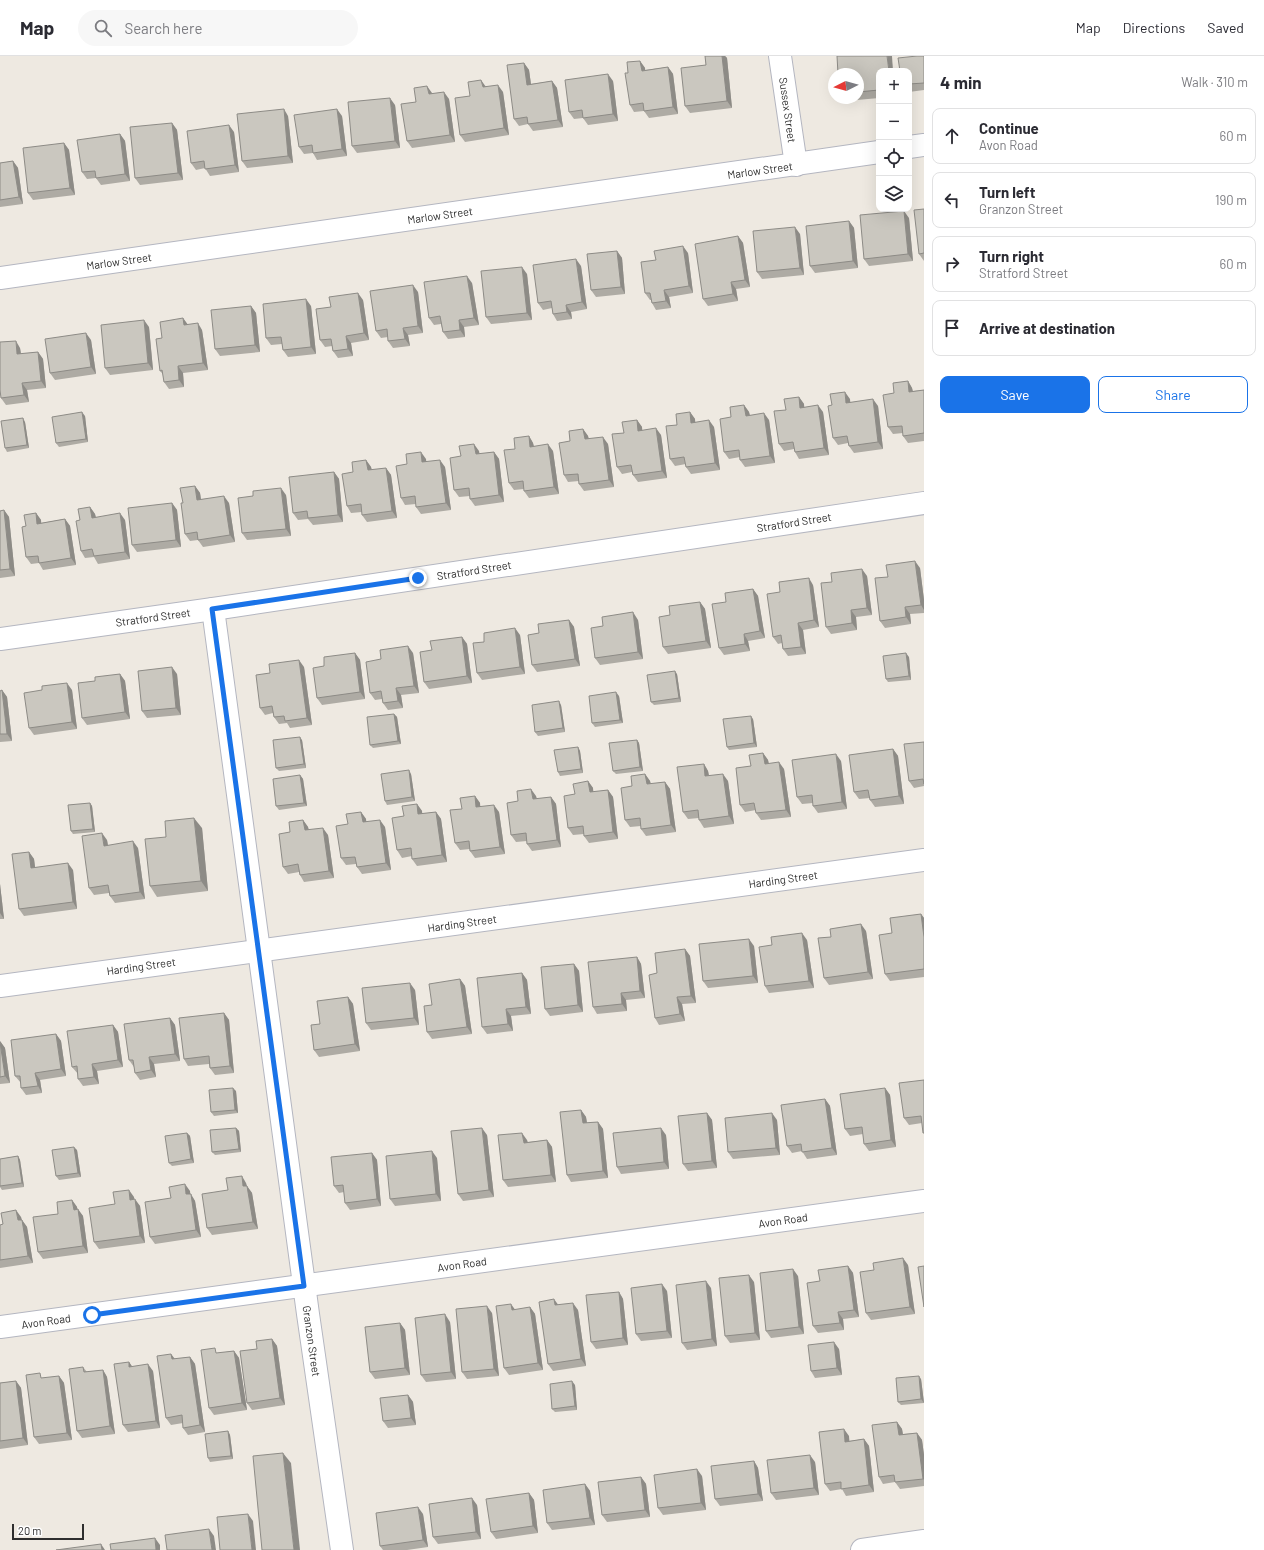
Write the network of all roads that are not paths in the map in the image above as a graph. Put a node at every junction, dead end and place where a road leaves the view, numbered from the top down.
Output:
1 (780, 56) edge
2 (924, 145) edge
3 (912, 147) edge
4 (876, 152) edge
5 (796, 165) junction
6 (0, 278) edge
7 (924, 503) edge
8 (212, 609) junction
9 (0, 639) edge
10 (924, 860) edge
11 (259, 950) junction
12 (0, 986) edge
13 (924, 1201) edge
14 (304, 1286) junction
15 (0, 1327) edge
16 (924, 1541) edge
17 (342, 1550) edge
18 (862, 1550) edge

1 - 5 street, Sussex Street
2 - 3 street
4 - 5 street, Marlow Street
5 - 6 street, Marlow Street
7 - 8 street, Stratford Street
8 - 9 street, Stratford Street
8 - 11 street, Granzon Street
10 - 11 street, Harding Street
11 - 12 street, Harding Street
11 - 14 street, Granzon Street
13 - 14 street, Avon Road
14 - 15 street, Avon Road
14 - 17 street, Granzon Street
16 - 18 street

